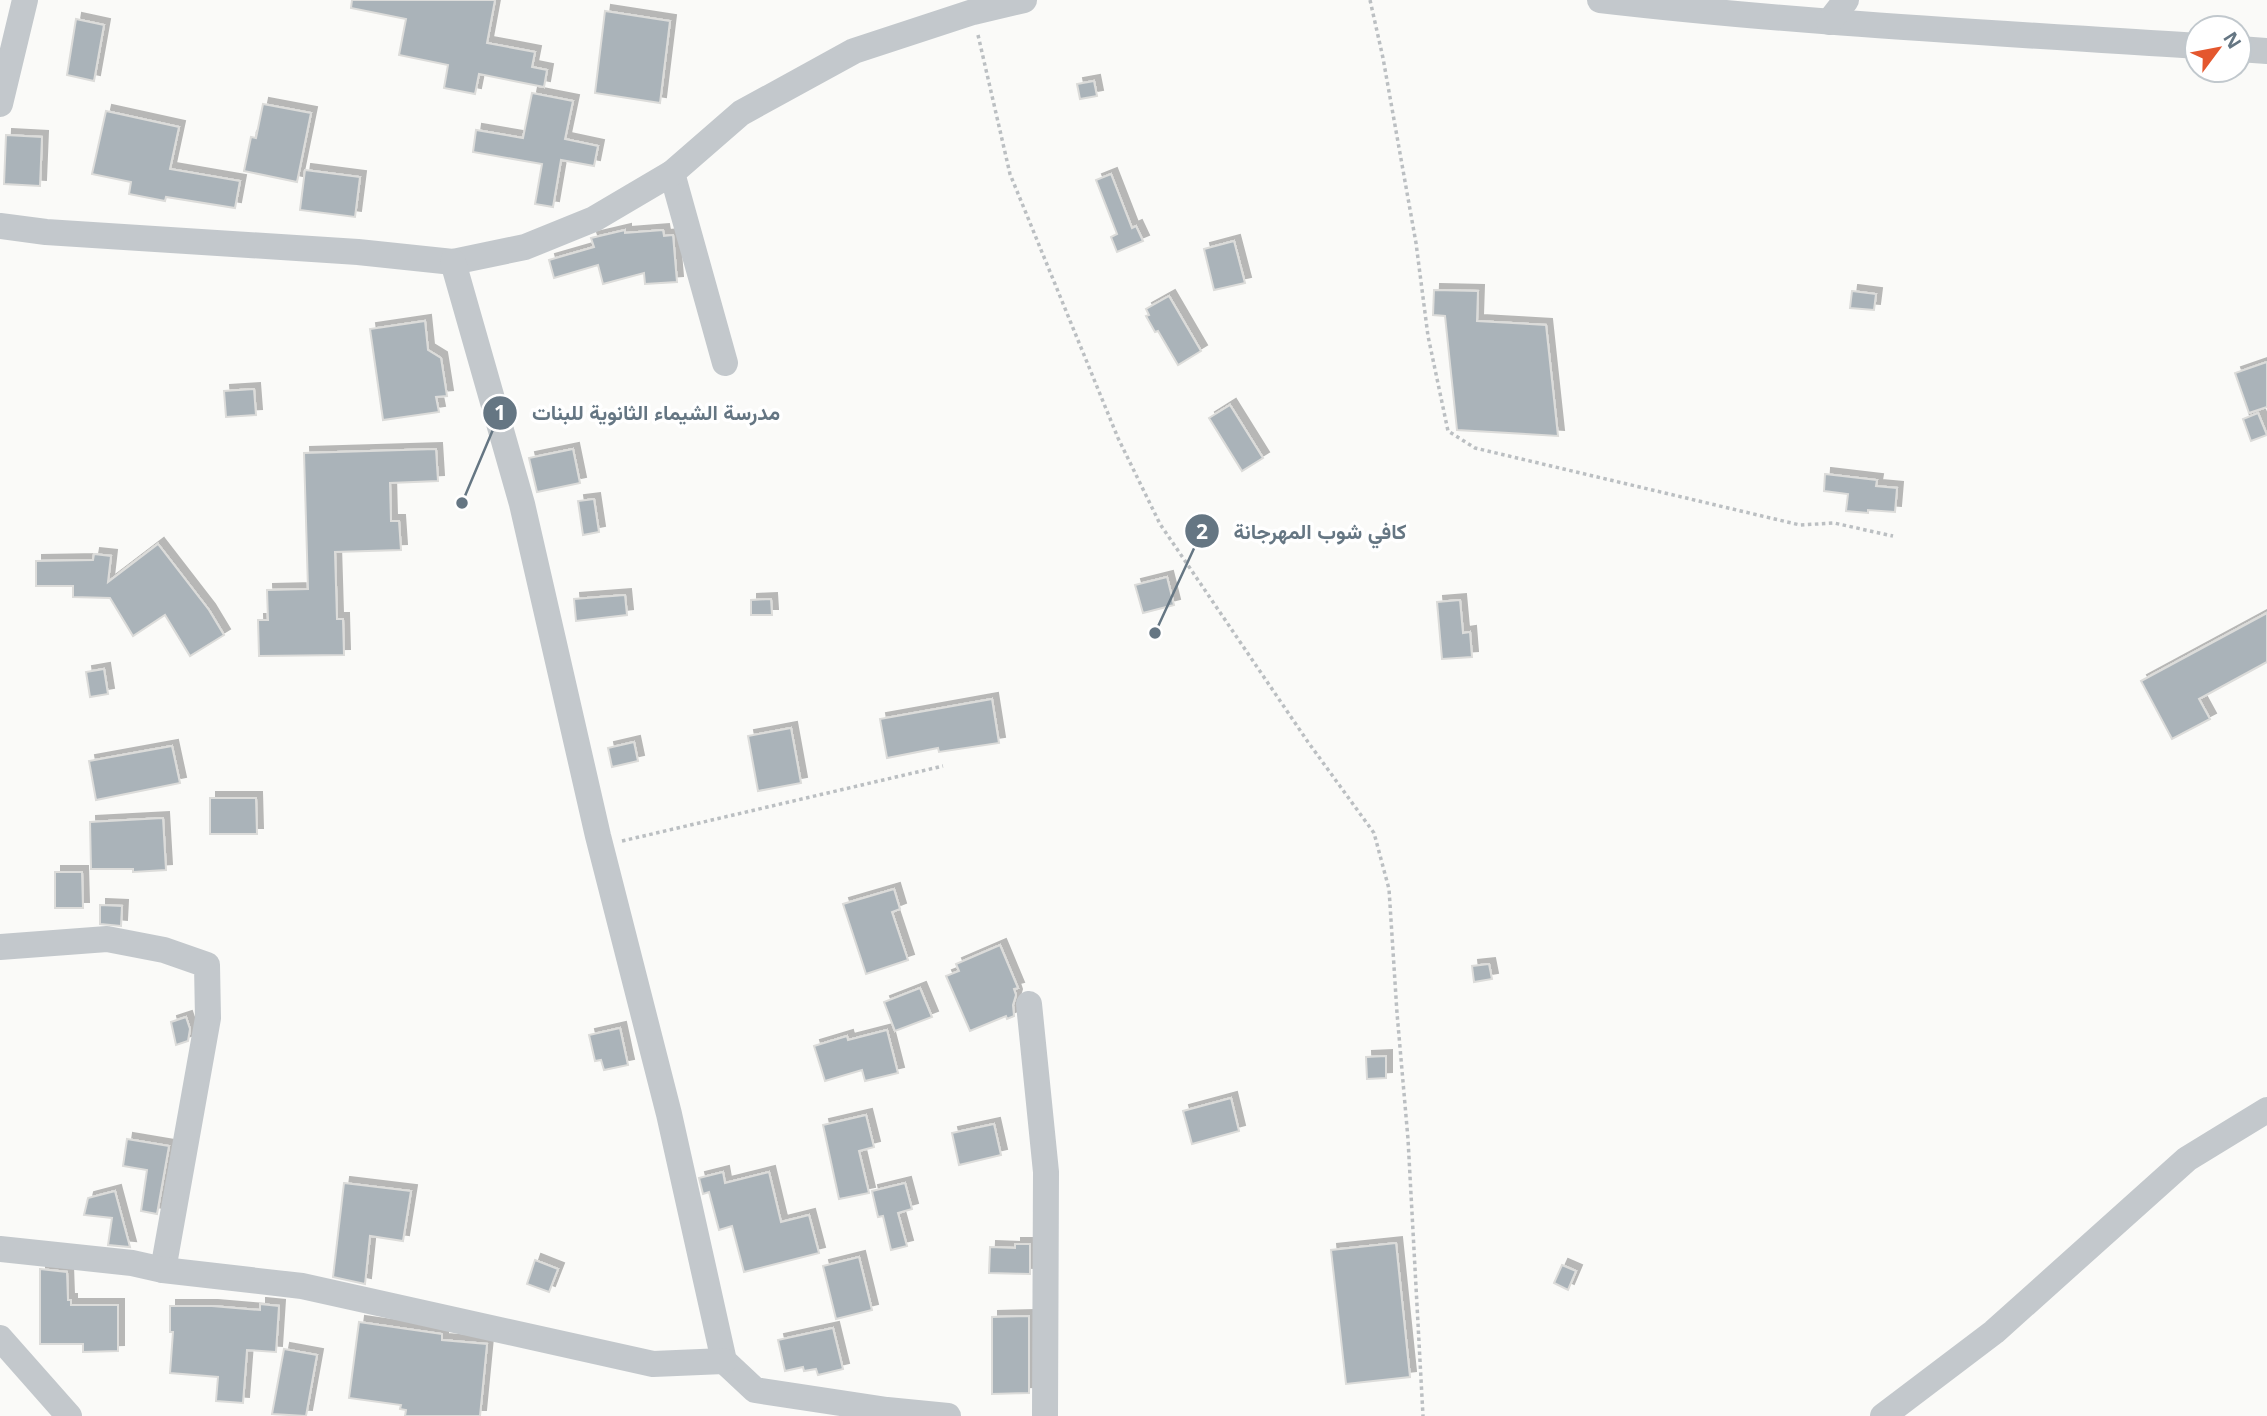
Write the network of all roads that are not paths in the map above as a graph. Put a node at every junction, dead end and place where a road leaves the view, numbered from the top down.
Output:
1 (25, 0) edge
2 (1600, 0) edge
3 (1846, 0) edge
4 (1007, 1) edge
5 (1829, 22) junction
6 (2183, 45) edge
7 (0, 104) edge
8 (672, 173) junction
9 (0, 226) edge
10 (453, 262) junction
11 (725, 363) dead end
12 (0, 947) edge
13 (1029, 1004) dead end
14 (2267, 1110) edge
15 (0, 1249) edge
16 (163, 1270) junction
17 (0, 1338) edge
18 (724, 1361) junction
19 (69, 1416) edge
20 (948, 1416) edge
21 (1045, 1416) edge
22 (1883, 1416) edge

1 - 7 street
2 - 5 street
3 - 5 street
4 - 8 street
5 - 6 street
8 - 10 street
8 - 11 street
9 - 10 street
10 - 18 street
12 - 16 street
13 - 21 street
14 - 22 street
15 - 16 street
16 - 18 street
17 - 19 street
18 - 20 street

